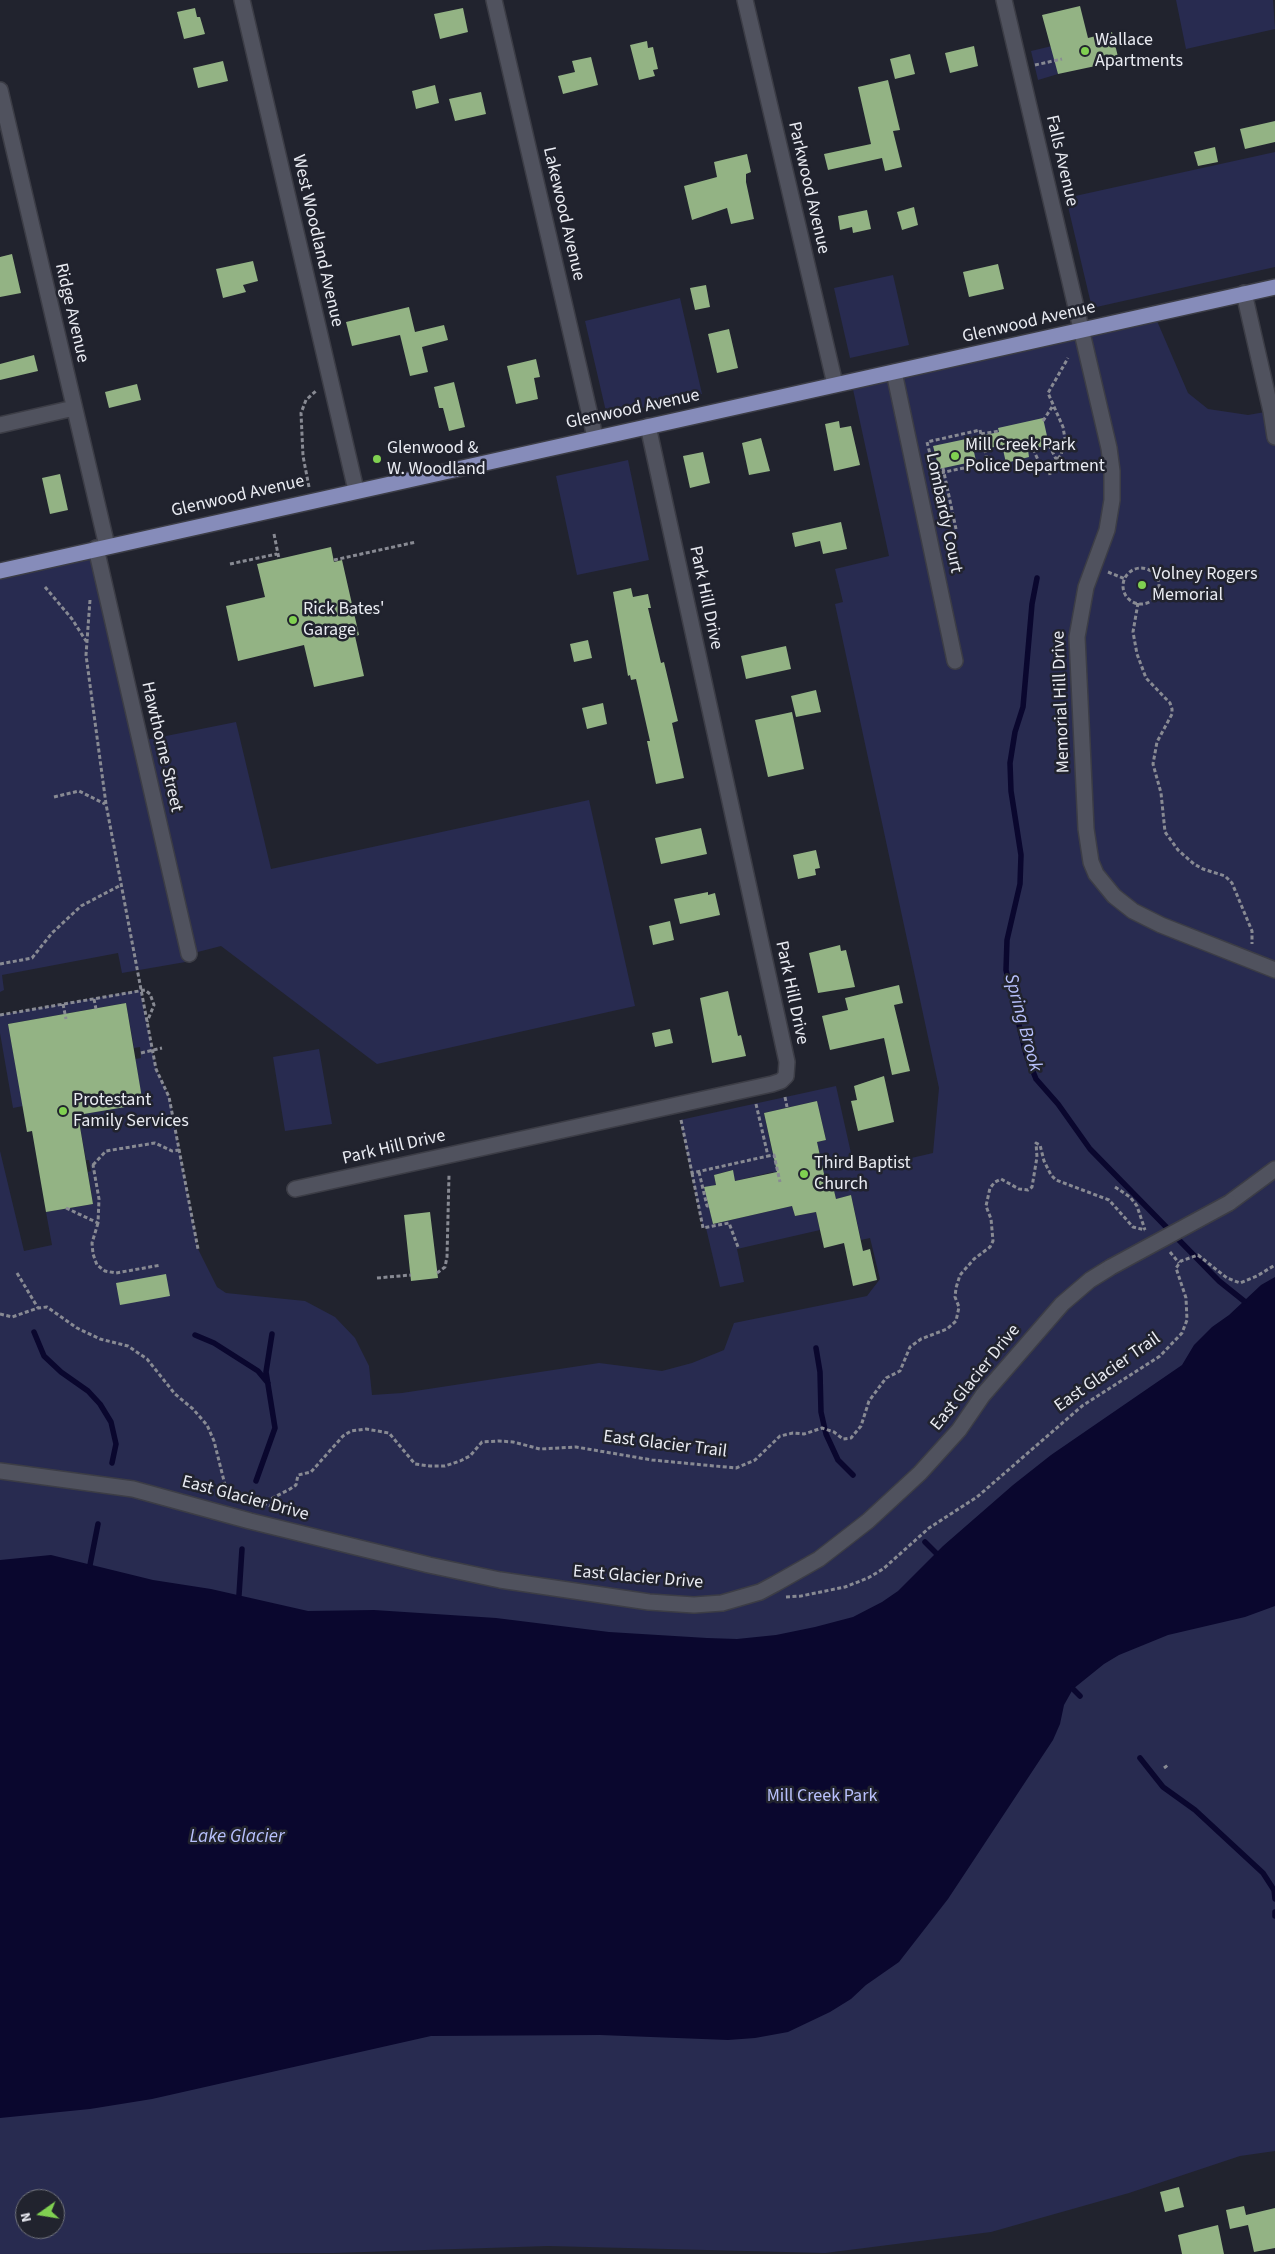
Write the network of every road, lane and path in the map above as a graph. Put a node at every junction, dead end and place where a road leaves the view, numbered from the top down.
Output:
1 (242, 0) edge
2 (494, 0) edge
3 (745, 0) edge
4 (1004, 0) edge
5 (1132, 41) dead end
6 (1116, 46) dead end
7 (1062, 59) dead end
8 (1034, 65) dead end
9 (0, 90) edge
10 (1275, 287) edge
11 (1244, 293) junction
12 (1082, 330) junction
13 (1068, 358) dead end
14 (894, 372) junction
15 (331, 384) junction
16 (834, 384) junction
17 (1052, 406) junction
18 (74, 408) junction
19 (1043, 421) dead end
20 (0, 425) edge
21 (648, 426) junction
22 (998, 431) dead end
23 (981, 434) junction
24 (595, 437) junction
25 (1275, 438) edge
26 (1049, 445) dead end
27 (1033, 449) dead end
28 (1057, 462) junction
29 (1049, 469) junction
30 (944, 470) junction
31 (1050, 475) dead end
32 (356, 490) junction
33 (311, 500) junction
34 (956, 529) dead end
35 (274, 534) dead end
36 (416, 542) dead end
37 (101, 547) junction
38 (277, 554) junction
39 (279, 559) dead end
40 (334, 560) dead end
41 (230, 564) dead end
42 (0, 571) edge
43 (1114, 575) dead end
44 (1125, 579) junction
45 (45, 587) dead end
46 (88, 592) dead end
47 (1138, 603) junction
48 (87, 641) junction
49 (955, 661) dead end
50 (54, 797) dead end
51 (106, 804) junction
52 (121, 885) junction
53 (1252, 945) dead end
54 (189, 954) dead end
55 (0, 964) edge
56 (1275, 970) edge
57 (140, 990) junction
58 (94, 999) junction
59 (63, 1004) junction
60 (96, 1009) dead end
61 (0, 1015) edge
62 (66, 1020) dead end
63 (147, 1022) junction
64 (162, 1048) dead end
65 (152, 1050) junction
66 (141, 1053) dead end
67 (785, 1097) dead end
68 (756, 1104) dead end
69 (787, 1107) dead end
70 (680, 1120) dead end
71 (180, 1150) junction
72 (768, 1156) junction
73 (723, 1166) junction
74 (1275, 1169) edge
75 (699, 1172) junction
76 (724, 1172) dead end
77 (692, 1173) junction
78 (449, 1175) dead end
79 (780, 1182) dead end
80 (1115, 1187) dead end
81 (295, 1189) dead end
82 (709, 1206) dead end
83 (66, 1208) dead end
84 (98, 1223) junction
85 (1145, 1230) junction
86 (1153, 1235) dead end
87 (1164, 1246) dead end
88 (738, 1247) dead end
89 (198, 1250) dead end
90 (1180, 1262) junction
91 (161, 1265) dead end
92 (1275, 1265) edge
93 (17, 1272) dead end
94 (437, 1273) dead end
95 (411, 1274) dead end
96 (377, 1278) dead end
97 (38, 1308) junction
98 (0, 1314) edge
99 (0, 1471) edge
100 (235, 1502) dead end
101 (262, 1503) junction
102 (247, 1505) dead end
103 (279, 1510) dead end
104 (760, 1592) junction
105 (1168, 1765) dead end
106 (1164, 1768) dead end

1 - 15 street, West Woodland Avenue
2 - 24 street, Lakewood Avenue
3 - 16 street, Parkwood Avenue
4 - 12 street, Falls Avenue
5 - 6 path
7 - 8 path
9 - 18 street, Ridge Avenue
10 - 11 main road, Glenwood Avenue
11 - 12 main road, Glenwood Avenue
11 - 25 street
12 - 14 main road, Glenwood Avenue
12 - 56 street, Memorial Hill Drive
13 - 17 path
14 - 16 main road, Glenwood Avenue
14 - 49 street, Lombardy Court
15 - 32 street, West Woodland Avenue
15 - 33 path
16 - 21 main road, Glenwood Avenue
17 - 19 path
17 - 28 path
18 - 20 street
18 - 37 street, Ridge Avenue
21 - 24 main road, Glenwood Avenue
21 - 81 street, Park Hill Drive
22 - 23 path
23 - 30 path
23 - 30 path
24 - 32 main road, Glenwood Avenue
26 - 28 path
27 - 29 path
28 - 29 path
29 - 31 path
30 - 34 path
32 - 33 main road, Glenwood Avenue
33 - 37 main road, Glenwood Avenue
35 - 38 path
36 - 40 path
37 - 42 main road, Glenwood Avenue
37 - 54 street, Hawthorne Street
38 - 39 path
38 - 41 path
43 - 44 path
44 - 47 path
44 - 47 path
45 - 48 path
46 - 48 path
47 - 53 path
48 - 51 path
50 - 51 path
51 - 52 path
52 - 55 path
52 - 57 path
57 - 58 path
57 - 63 path
57 - 63 path
58 - 59 path
58 - 60 path
59 - 61 path
59 - 62 path
63 - 65 path
64 - 65 path
65 - 66 path
65 - 71 path
67 - 69 path
68 - 72 path
70 - 77 path
71 - 84 path
71 - 89 path
72 - 73 path
72 - 79 path
73 - 75 path
73 - 76 path
74 - 104 street, East Glacier Drive, bridge
75 - 77 path
75 - 82 path
77 - 88 path
78 - 94 path
80 - 85 path
83 - 84 path
84 - 91 path
85 - 86 path, East Glacier Trail
85 - 101 path, East Glacier Trail
87 - 90 path
90 - 92 path
90 - 104 path, East Glacier Trail
93 - 97 path
95 - 96 path
97 - 98 path
97 - 100 path
99 - 104 street, East Glacier Drive
101 - 102 path, East Glacier Trail
101 - 103 path, East Glacier Trail
105 - 106 path

